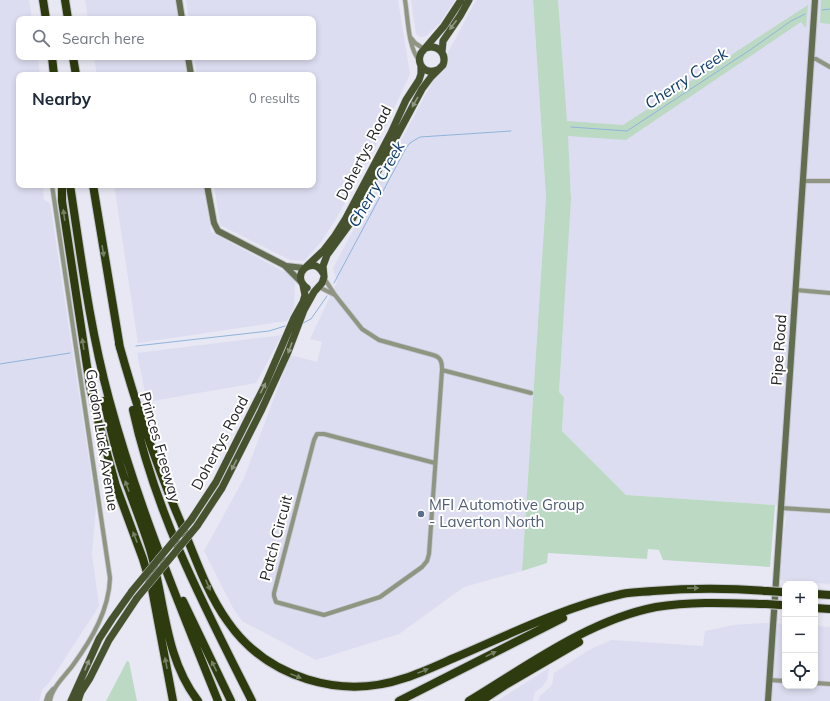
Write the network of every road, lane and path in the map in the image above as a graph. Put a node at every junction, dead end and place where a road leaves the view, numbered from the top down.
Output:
1 (43, 0) edge
2 (65, 0) edge
3 (179, 0) edge
4 (405, 0) edge
5 (461, 0) edge
6 (469, 0) edge
7 (815, 0) edge
8 (46, 16) edge
9 (68, 16) edge
10 (182, 16) edge
11 (410, 36) junction
12 (425, 49) junction
13 (442, 52) junction
14 (811, 59) junction
15 (52, 60) edge
16 (74, 60) edge
17 (188, 60) edge
18 (420, 63) junction
19 (830, 67) edge
20 (438, 70) junction
21 (54, 72) edge
22 (76, 72) edge
23 (190, 72) edge
24 (803, 181) junction
25 (830, 181) edge
26 (52, 188) edge
27 (62, 188) edge
28 (70, 188) edge
29 (93, 188) edge
30 (208, 188) edge
31 (284, 265) junction
32 (306, 267) junction
33 (324, 275) junction
34 (302, 284) junction
35 (318, 287) junction
36 (85, 290) junction
37 (796, 290) junction
38 (830, 293) edge
39 (335, 295) junction
40 (119, 344) junction
41 (442, 370) junction
42 (531, 393) dead end
43 (435, 463) junction
44 (781, 508) junction
45 (830, 511) edge
46 (147, 520) junction
47 (654, 591) junction
48 (782, 592) edge
49 (818, 594) edge
50 (830, 595) edge
51 (782, 605) edge
52 (656, 607) junction
53 (818, 608) edge
54 (830, 609) edge
55 (770, 680) junction
56 (782, 681) edge
57 (818, 683) edge
58 (830, 684) edge
59 (57, 685) junction
60 (46, 701) edge
61 (50, 701) edge
62 (71, 701) edge
63 (78, 701) edge
64 (173, 701) edge
65 (198, 701) edge
66 (218, 701) edge
67 (231, 701) edge
68 (252, 701) edge
69 (399, 701) edge
70 (469, 701) edge
71 (481, 701) edge
72 (768, 701) edge

1 - 8 highway
2 - 9 highway
3 - 10 street
4 - 11 street
5 - 12 main road
6 -> 13 main road
7 - 14 street, Pipe Road
11 - 12 street
11 - 18 street
12 - 13 main road
12 - 18 main road
13 - 20 main road
14 - 19 street
14 - 24 street, Pipe Road
15 - 21 highway
16 - 22 highway
17 - 23 street
18 - 20 main road
18 - 32 main road, Dohertys Road
20 -> 33 main road, Dohertys Road
24 - 25 street
24 - 37 street, Pipe Road
26 - 59 street, Gordon Luck Avenue
64 -> 27 highway
28 - 36 highway
29 -> 40 highway, Princes Freeway
30 - 31 street
31 - 32 street
31 - 34 street
32 - 33 main road
32 - 34 main road
33 - 35 main road
33 - 39 street
34 - 35 main road
62 -> 34 main road, Dohertys Road, bridge
35 - 39 street
35 -> 63 main road, Dohertys Road, bridge
36 - 46 highway
65 -> 36 highway
37 - 38 street
37 - 44 street, Pipe Road
39 - 41 street
40 -> 47 highway
40 - 68 highway, Princes Freeway
41 - 42 street
41 - 43 street, Patch Circuit
43 - 43 street, Patch Circuit
44 - 45 street
44 - 55 street, Pipe Road
46 - 66 highway
67 -> 46 highway
47 -> 48 highway, bridge
69 -> 47 highway
49 - 50 highway
51 - 52 highway, bridge
52 - 70 highway
52 - 71 highway
53 - 54 highway
55 - 56 street
55 - 72 street, Pipe Road
57 - 58 street
59 - 60 street, Gordon Luck Avenue
59 - 61 street, Gordon Luck Avenue

